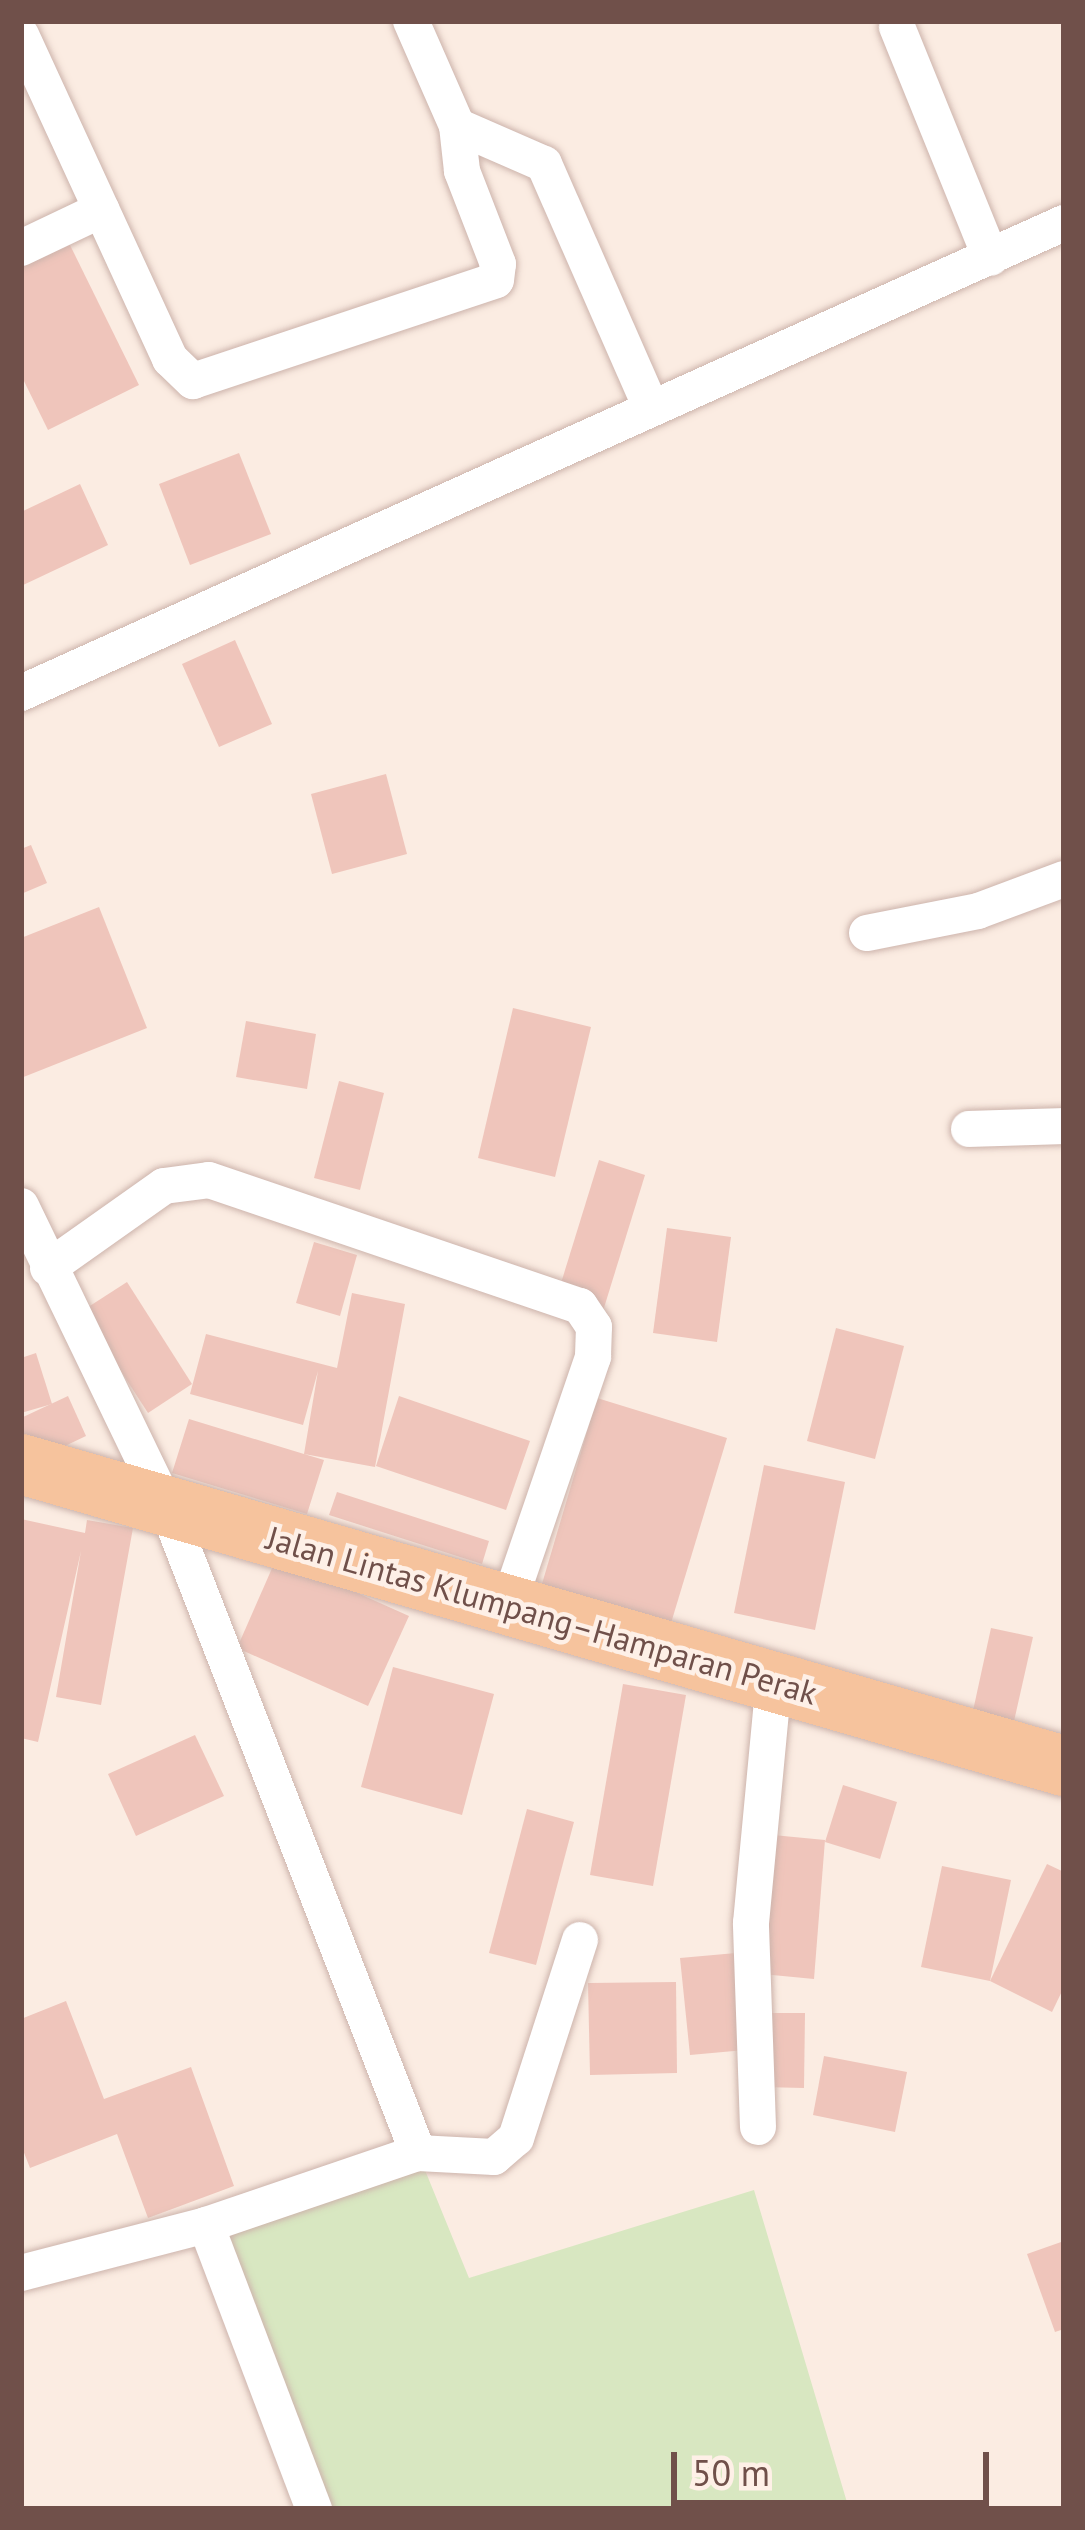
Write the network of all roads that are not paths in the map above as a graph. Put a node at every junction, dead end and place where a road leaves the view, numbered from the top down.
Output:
1 (411, 21) edge
2 (897, 27) dead end
3 (21, 35) edge
4 (457, 126) junction
5 (101, 210) junction
6 (1064, 223) edge
7 (21, 248) edge
8 (991, 258) junction
9 (650, 405) junction
10 (21, 693) edge
11 (1064, 879) edge
12 (867, 933) dead end
13 (1064, 1126) edge
14 (969, 1129) dead end
15 (21, 1206) edge
16 (48, 1268) junction
17 (21, 1464) edge
18 (168, 1510) junction
19 (508, 1603) junction
20 (774, 1681) junction
21 (1064, 1766) edge
22 (580, 1940) dead end
23 (758, 2127) dead end
24 (418, 2153) junction
25 (206, 2225) junction
26 (21, 2273) edge
27 (314, 2509) edge

1 - 4 street
2 - 8 street
3 - 5 street
4 - 5 street
4 - 9 street
5 - 7 street
6 - 8 street
8 - 9 street
9 - 10 street
11 - 12 street
13 - 14 street
15 - 16 street
16 - 18 street
16 - 19 street
17 - 18 main road, Jalan Lintas Klumpang–Hamparan Perak
18 - 19 main road, Jalan Lintas Klumpang–Hamparan Perak
18 - 24 street
19 - 20 main road, Jalan Lintas Klumpang–Hamparan Perak
20 - 21 main road, Jalan Lintas Klumpang–Hamparan Perak
20 - 23 street
22 - 24 street
24 - 25 street
25 - 26 street
25 - 27 street

